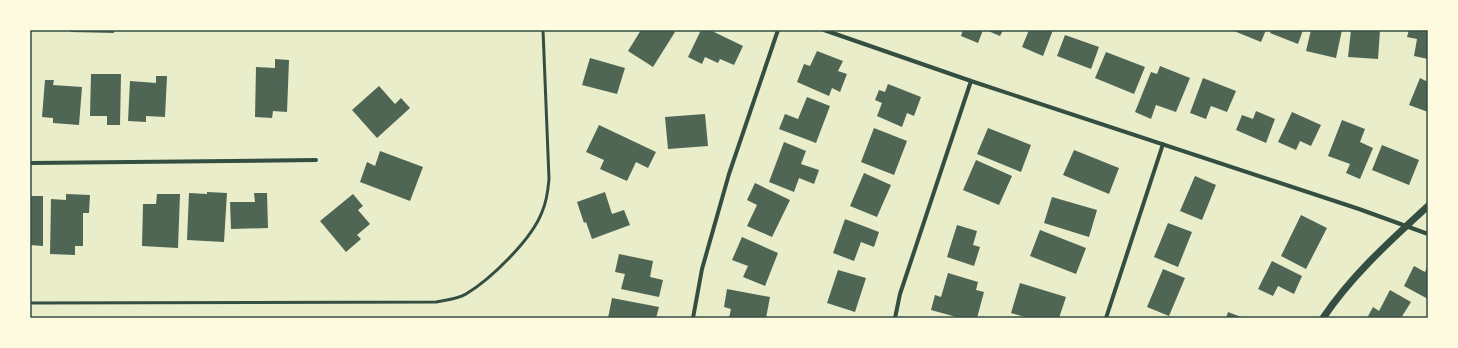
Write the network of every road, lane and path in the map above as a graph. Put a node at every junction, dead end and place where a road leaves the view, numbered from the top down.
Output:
1 (543, 30) edge
2 (778, 30) edge
3 (824, 30) edge
4 (971, 80) junction
5 (1163, 144) junction
6 (316, 160) dead end
7 (30, 163) edge
8 (1428, 206) edge
9 (1406, 227) junction
10 (1428, 234) edge
11 (30, 303) edge
12 (693, 318) edge
13 (895, 318) edge
14 (1106, 318) edge
15 (1323, 318) edge

1 - 11 lane
2 - 12 street
3 - 4 street
4 - 5 street
4 - 13 street
5 - 9 street
5 - 14 street
6 - 7 street
8 - 9 street
9 - 10 street
9 - 15 street

